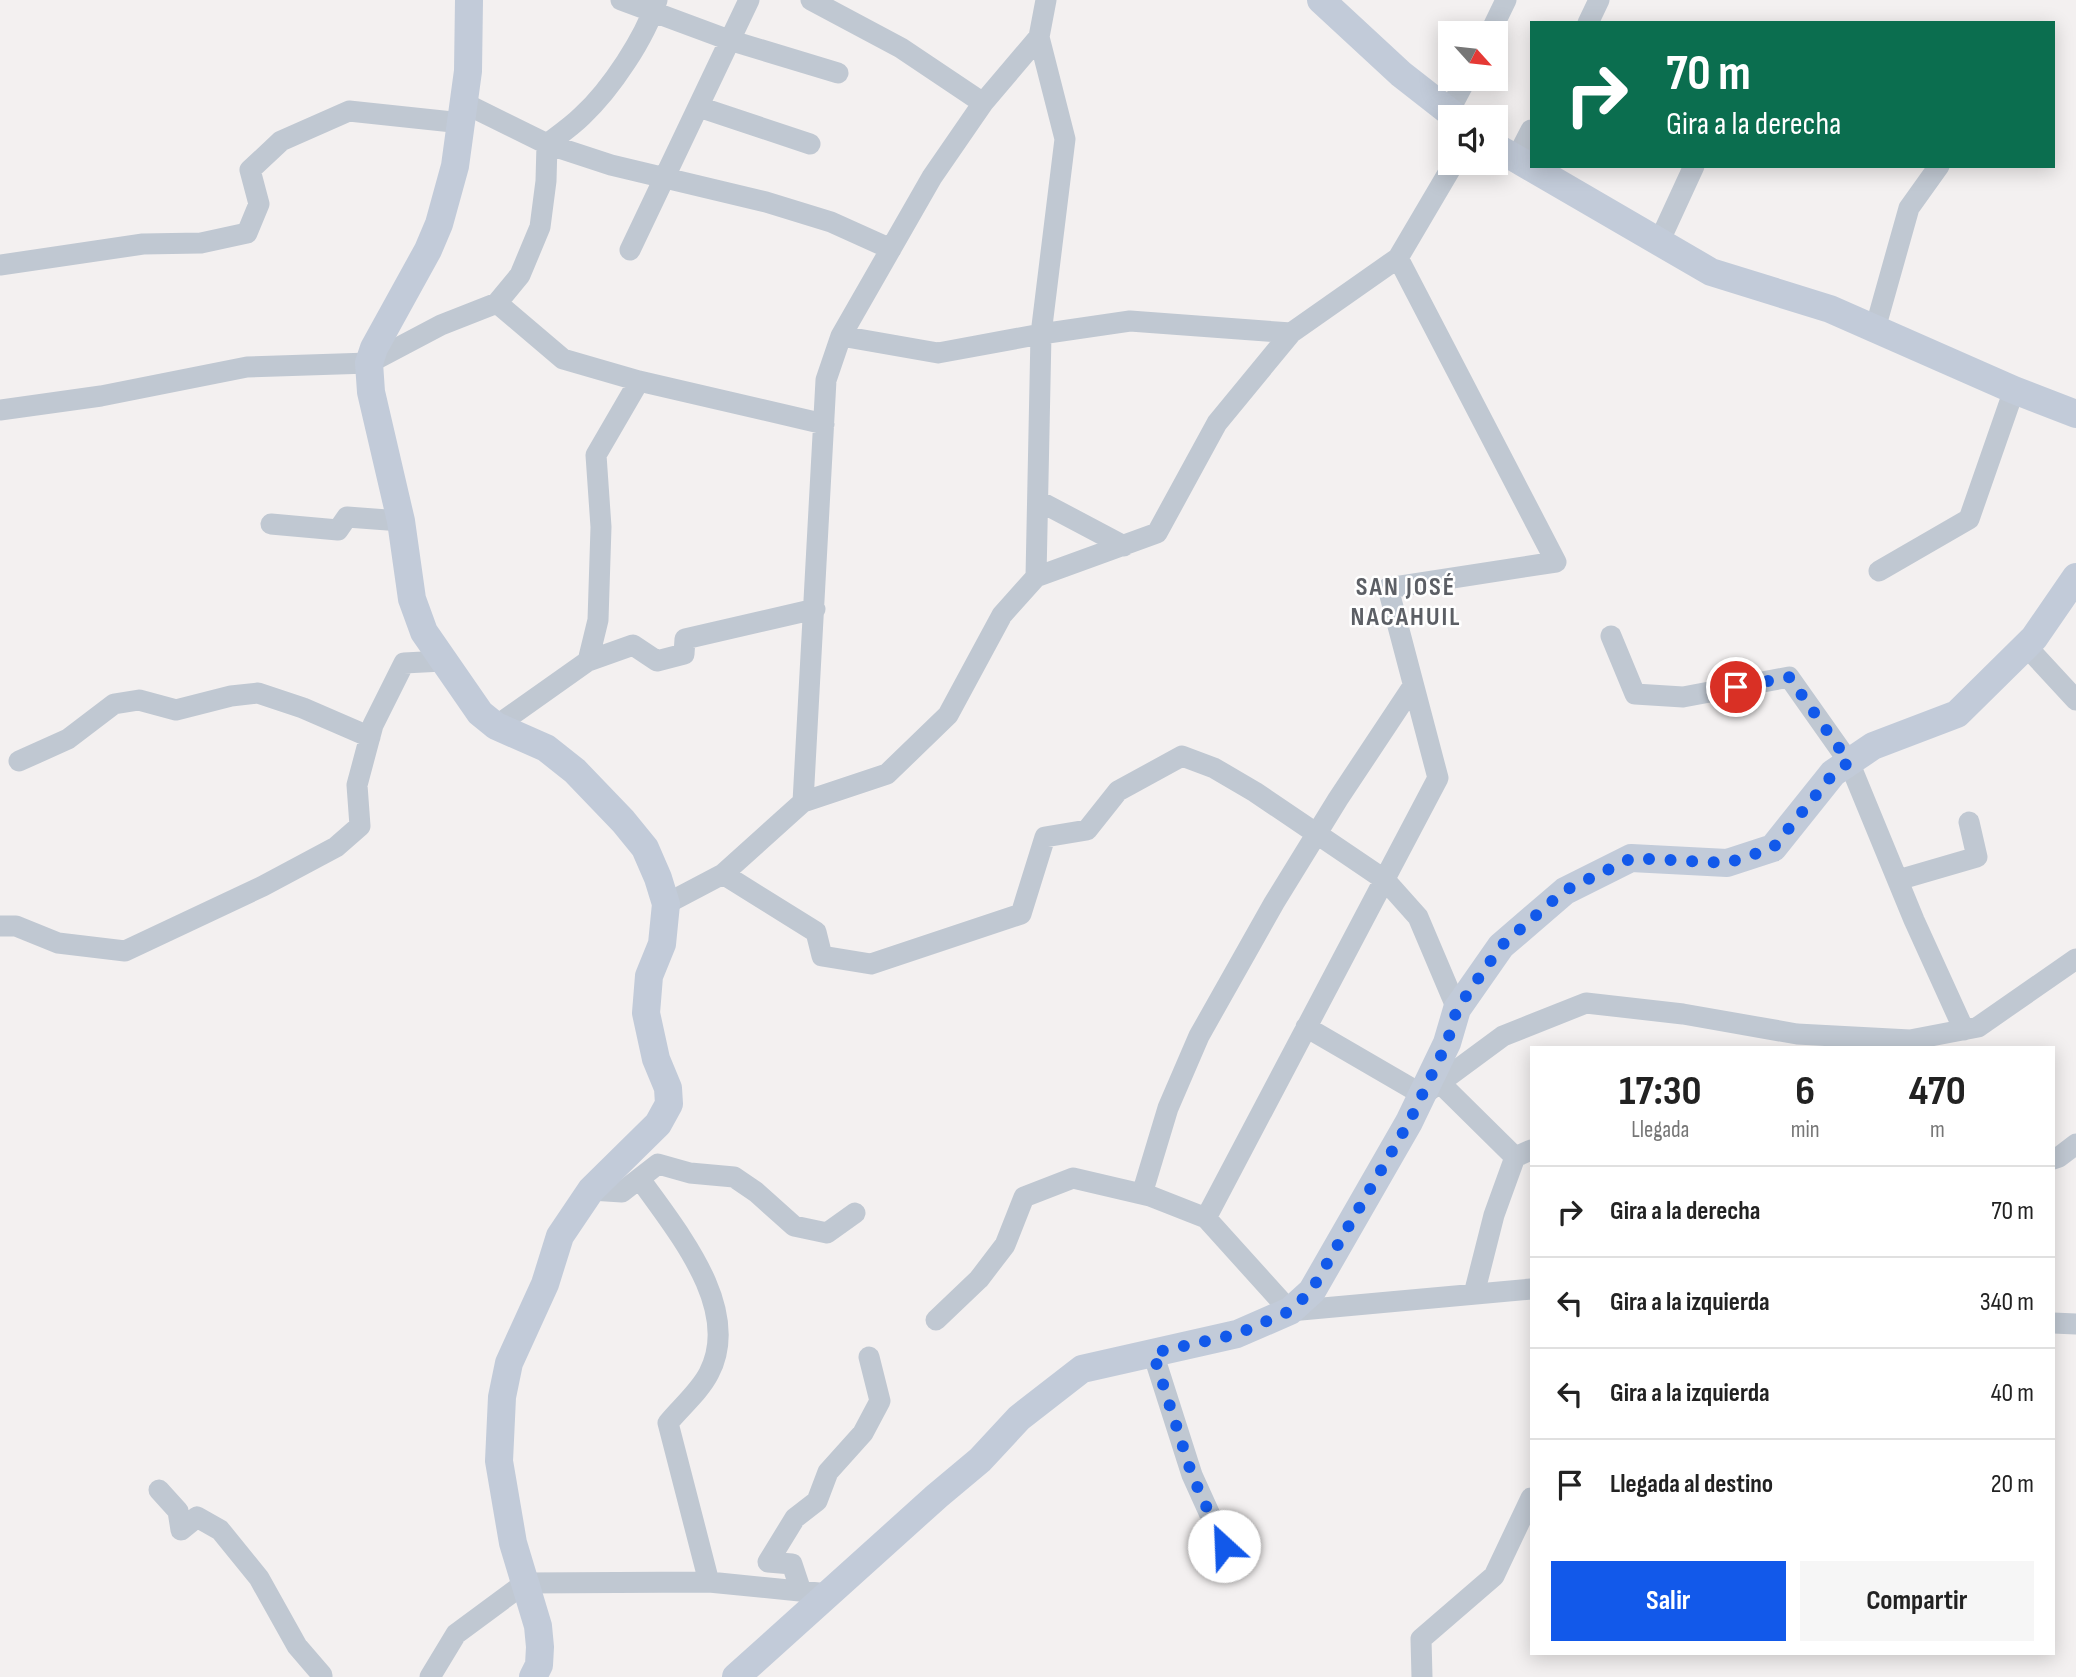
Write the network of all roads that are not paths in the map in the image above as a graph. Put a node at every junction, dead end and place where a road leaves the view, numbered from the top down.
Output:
1 (468, 0) edge
2 (621, 0) edge
3 (749, 0) edge
4 (1046, 0) edge
5 (1321, 0) edge
6 (1506, 0) edge
7 (1599, 0) edge
8 (825, 3) edge
9 (655, 6) edge
10 (1496, 21) edge
11 (1589, 21) edge
12 (1039, 37) junction
13 (729, 40) junction
14 (838, 73) dead end
15 (983, 103) junction
16 (1441, 105) edge
17 (699, 107) junction
18 (463, 113) junction
19 (1530, 131) edge
20 (547, 144) junction
21 (810, 144) dead end
22 (1508, 151) edge
23 (1508, 154) edge
24 (1530, 167) edge
25 (1532, 168) edge
26 (1693, 168) edge
27 (1938, 168) edge
28 (1447, 175) edge
29 (665, 178) junction
30 (1659, 242) junction
31 (891, 249) junction
32 (629, 250) dead end
33 (1398, 258) junction
34 (0, 265) edge
35 (497, 303) junction
36 (1875, 329) junction
37 (1291, 333) junction
38 (1041, 334) junction
39 (841, 336) junction
40 (369, 363) junction
41 (639, 381) junction
42 (2014, 390) junction
43 (0, 410) edge
44 (2076, 414) edge
45 (824, 424) junction
46 (1039, 501) junction
47 (401, 521) junction
48 (271, 524) dead end
49 (1124, 546) junction
50 (1879, 571) dead end
51 (1036, 577) junction
52 (2076, 577) edge
53 (815, 609) junction
54 (1611, 636) dead end
55 (2026, 646) junction
56 (443, 661) junction
57 (588, 661) junction
58 (1413, 686) junction
59 (2076, 700) edge
60 (496, 726) junction
61 (370, 737) junction
62 (19, 761) dead end
63 (1849, 762) junction
64 (803, 802) junction
65 (1969, 822) dead end
66 (1317, 833) junction
67 (723, 874) junction
68 (1385, 880) junction
69 (1898, 880) junction
70 (666, 904) junction
71 (0, 926) edge
72 (2076, 959) edge
73 (1457, 1009) junction
74 (1306, 1027) junction
75 (1964, 1030) junction
76 (1431, 1088) junction
77 (2076, 1144) edge
78 (1523, 1154) edge
79 (2055, 1158) edge
80 (640, 1179) junction
81 (591, 1190) junction
82 (1142, 1194) junction
83 (855, 1213) dead end
84 (1206, 1218) junction
85 (1530, 1289) edge
86 (1474, 1294) junction
87 (1290, 1311) junction
88 (936, 1320) dead end
89 (2055, 1324) edge
90 (2076, 1324) edge
91 (1153, 1353) junction
92 (869, 1357) dead end
93 (159, 1490) dead end
94 (1530, 1499) edge
95 (1235, 1570) dead end
96 (709, 1582) junction
97 (525, 1584) junction
98 (801, 1591) junction
99 (829, 1594) junction
100 (322, 1676) edge
101 (430, 1677) edge
102 (534, 1677) edge
103 (736, 1677) edge
104 (1422, 1677) edge

1 - 18 street
2 - 9 street
3 - 13 street
4 - 12 street
5 - 16 street
6 - 10 street
7 - 11 street
8 - 15 street
9 - 13 street
9 - 20 street
12 - 15 street
12 - 38 street
13 - 14 street
13 - 17 street
15 - 31 street
17 - 21 street
17 - 29 street
18 - 20 street
18 - 34 street
18 - 40 street
19 - 22 street
20 - 29 street
20 - 35 street
23 - 24 street
25 - 30 street
26 - 30 street
27 - 36 street
28 - 33 street
29 - 31 street
29 - 32 street
30 - 36 street
31 - 39 street
33 - 37 street
33 - 58 street
35 - 40 street
35 - 41 street
36 - 42 street
37 - 38 street
37 - 49 street
38 - 39 street
38 - 46 street
39 - 45 street
40 - 43 street
40 - 47 street
41 - 45 street
41 - 57 street
42 - 44 street
42 - 50 street
45 - 53 street
46 - 49 street
46 - 51 street
47 - 48 street
47 - 56 street
49 - 51 street
51 - 64 street
52 - 55 street
53 - 57 street
53 - 64 street
54 - 63 street
55 - 59 street
55 - 63 street
56 - 60 street
56 - 61 street
57 - 60 street
58 - 66 street
58 - 68 street
60 - 70 street
61 - 62 street
61 - 71 street
63 - 69 street
63 - 73 street
64 - 67 street
65 - 69 street
66 - 67 street
66 - 68 street
66 - 82 street
67 - 70 street
68 - 73 street
68 - 74 street
69 - 75 street
70 - 81 street
72 - 75 street
73 - 76 street
74 - 76 street
74 - 84 street
75 - 76 street
76 - 78 street
76 - 87 street
77 - 79 street
78 - 86 street
80 - 81 street
80 - 83 street
80 - 96 street
81 - 97 street
82 - 84 street
82 - 88 street
84 - 87 street
85 - 86 street
86 - 87 street
87 - 91 street
89 - 90 street
91 - 95 street
91 - 99 street
92 - 98 street
93 - 100 street
94 - 104 street
96 - 97 street
96 - 98 street
97 - 101 street
97 - 102 street
98 - 99 street
99 - 103 street

